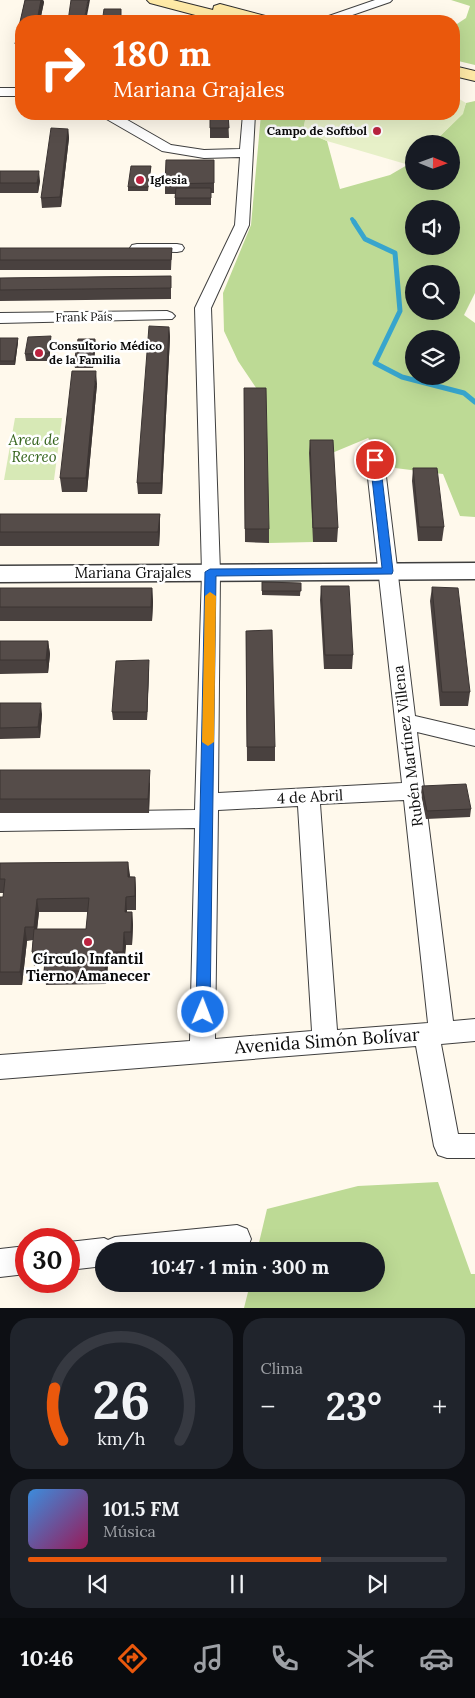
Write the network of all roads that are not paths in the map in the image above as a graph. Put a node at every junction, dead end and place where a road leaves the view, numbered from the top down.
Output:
1 (155, 0) edge
2 (186, 0) edge
3 (386, 0) edge
4 (213, 15) edge
5 (240, 15) edge
6 (342, 15) edge
7 (460, 72) edge
8 (475, 76) edge
9 (460, 80) edge
10 (475, 84) edge
11 (0, 92) edge
12 (15, 92) edge
13 (118, 120) edge
14 (250, 120) edge
15 (247, 153) junction
16 (118, 248) edge
17 (178, 248) dead end
18 (168, 316) dead end
19 (0, 318) edge
20 (375, 460) dead end
21 (388, 571) junction
22 (475, 571) edge
23 (210, 572) junction
24 (0, 574) edge
25 (406, 722) junction
26 (475, 738) edge
27 (414, 791) junction
28 (308, 797) junction
29 (207, 811) junction
30 (0, 822) edge
31 (475, 1030) edge
32 (434, 1033) junction
33 (325, 1042) junction
34 (202, 1051) junction
35 (0, 1067) edge
36 (475, 1146) edge
37 (237, 1239) dead end
38 (206, 1242) edge
39 (95, 1253) edge
40 (80, 1255) edge
41 (15, 1261) edge
42 (0, 1262) edge

1 - 4 main road
2 - 5 main road
3 - 6 street
7 - 8 main road
9 - 10 main road
11 - 12 street
13 - 15 street
14 - 15 street
15 - 23 street
16 - 17 street
18 - 19 street, Frank País
20 - 21 street, Rubén Martínez Villena
21 - 22 street, Mariana Grajales
21 - 23 street, Mariana Grajales
21 - 25 street, Rubén Martínez Villena
23 - 24 street, Mariana Grajales
23 - 29 street
25 - 26 street
25 - 27 street, Rubén Martínez Villena
27 - 28 street, 4 de Abril
27 - 32 street, Rubén Martínez Villena
28 - 29 street, 4 de Abril
28 - 33 street
29 - 30 street, 4 de Abril
29 - 34 street
31 - 32 street, Avenida Simón Bolívar
32 - 33 street, Avenida Simón Bolívar
32 - 36 street, Rubén Martínez Villena
33 - 34 street, Avenida Simón Bolívar
34 - 35 street, Avenida Simón Bolívar
37 - 38 street
39 - 40 street
41 - 42 street

